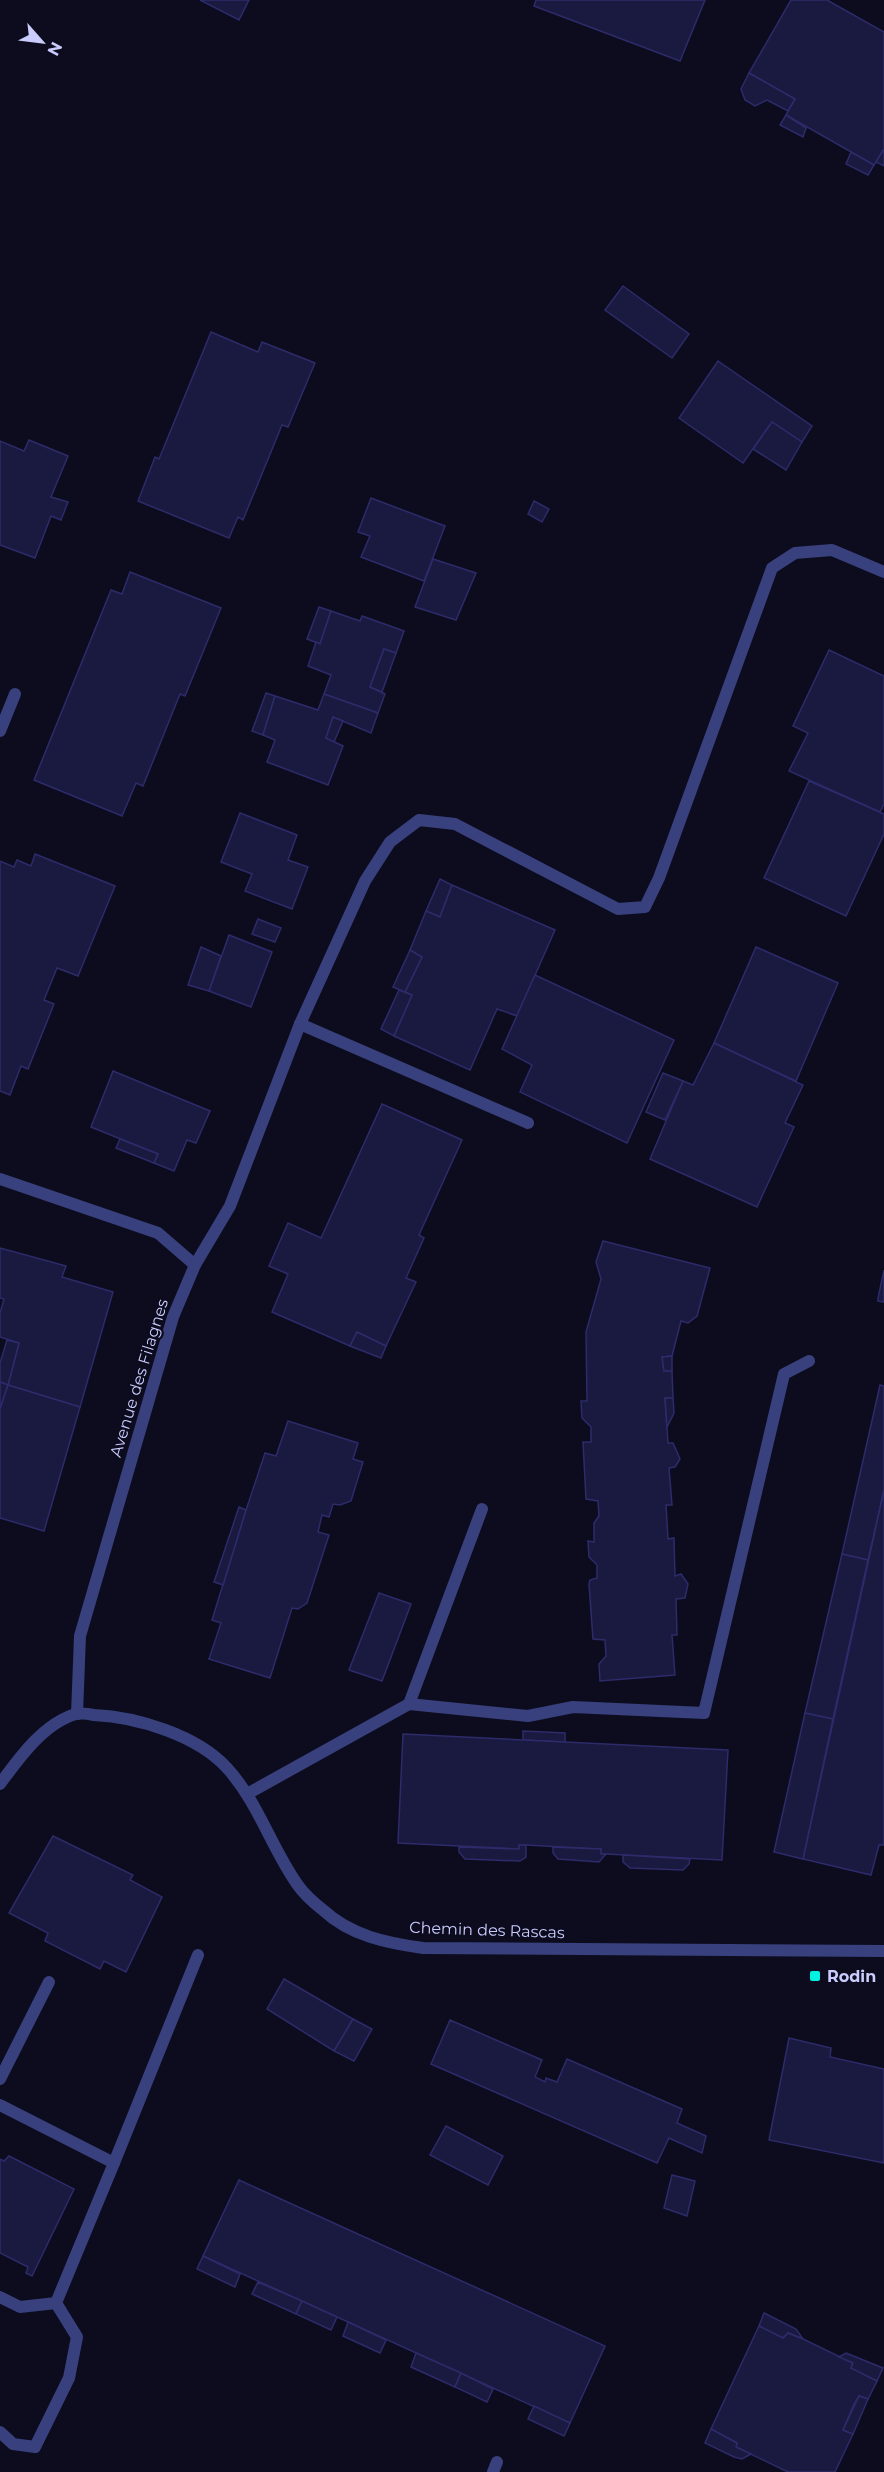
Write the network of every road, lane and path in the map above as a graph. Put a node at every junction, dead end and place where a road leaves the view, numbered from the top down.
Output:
1 (884, 572) edge
2 (15, 694) dead end
3 (0, 731) edge
4 (300, 1024) junction
5 (528, 1123) dead end
6 (0, 1179) edge
7 (195, 1265) junction
8 (809, 1361) dead end
9 (482, 1509) dead end
10 (409, 1704) junction
11 (77, 1714) junction
12 (0, 1784) edge
13 (247, 1794) junction
14 (884, 1951) edge
15 (198, 1955) dead end
16 (49, 1982) dead end
17 (0, 2079) edge
18 (0, 2105) edge
19 (114, 2163) junction
20 (0, 2297) edge
21 (56, 2304) junction
22 (0, 2432) edge

1 - 4 street, Avenue des Filagnes
2 - 3 street
4 - 5 street
4 - 7 street, Avenue des Filagnes
6 - 7 street
7 - 11 street, Avenue des Filagnes
8 - 10 street
9 - 10 street
10 - 13 street
11 - 12 street
11 - 13 street, Chemin des Rascas
13 - 14 street, Chemin des Rascas
15 - 19 street
16 - 17 street
18 - 19 street
19 - 21 street
20 - 21 street
21 - 22 street

